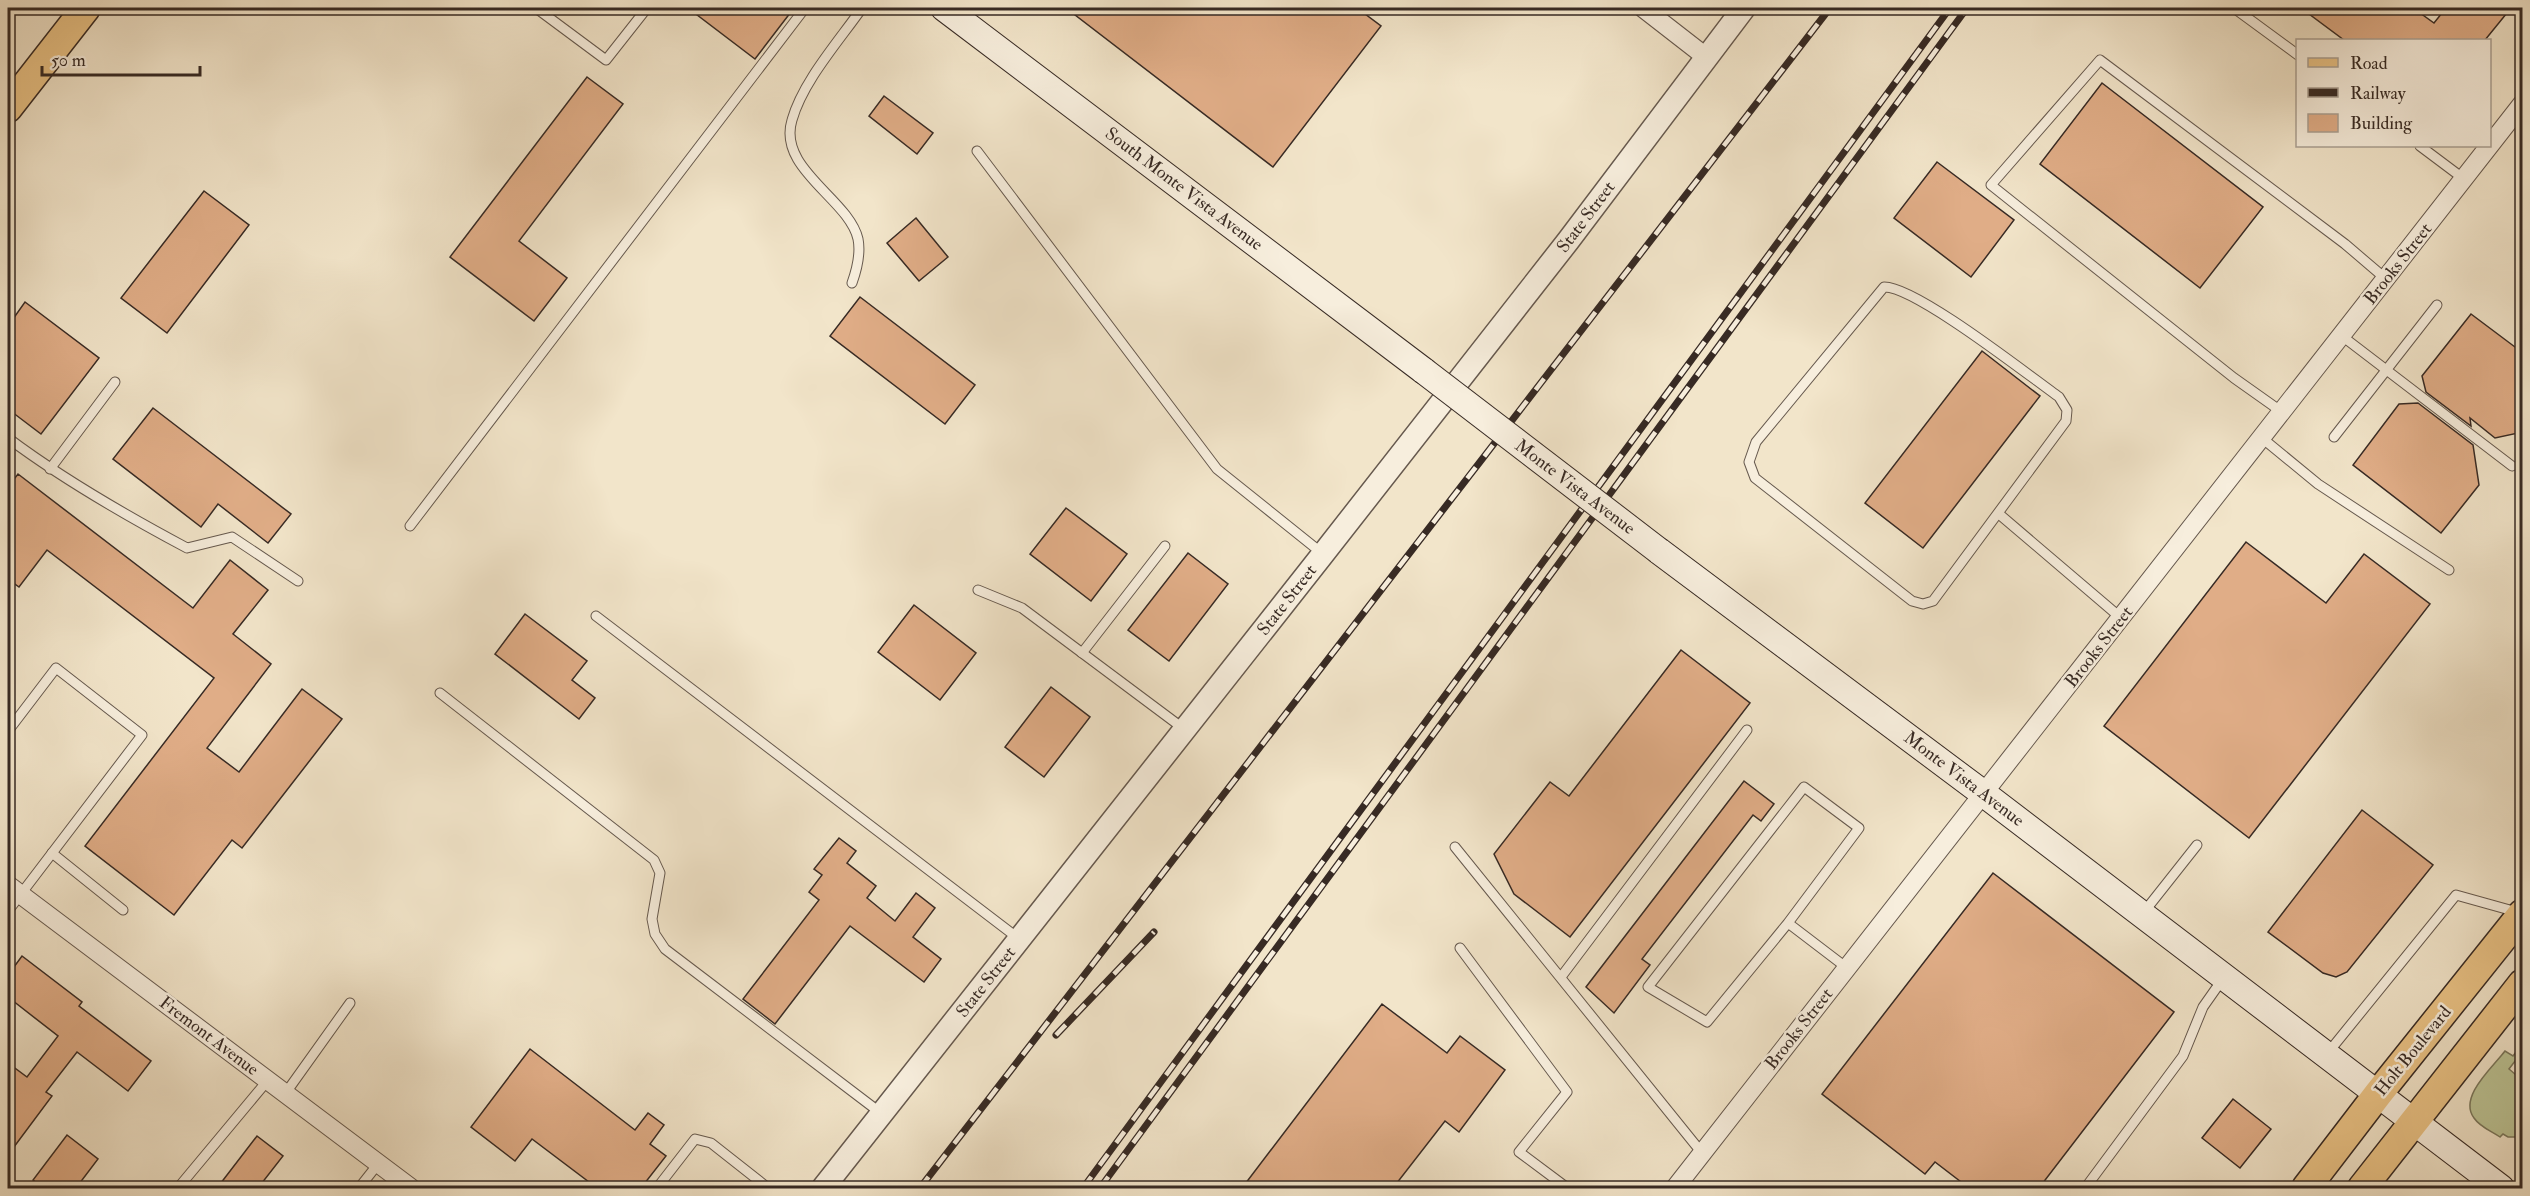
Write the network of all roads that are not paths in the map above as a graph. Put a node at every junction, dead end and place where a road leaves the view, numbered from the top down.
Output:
1 (86, 8) edge
2 (536, 8) edge
3 (647, 8) edge
4 (805, 8) edge
5 (862, 8) edge
6 (944, 8) edge
7 (1643, 8) edge
8 (1744, 8) edge
9 (2234, 8) edge
10 (2296, 54) edge
11 (1706, 57) junction
12 (2523, 105) edge
13 (8, 108) edge
14 (2491, 145) edge
15 (2421, 147) edge
16 (2490, 147) edge
17 (977, 151) dead end
18 (2464, 179) junction
19 (2386, 279) junction
20 (852, 283) dead end
21 (2438, 305) dead end
22 (2342, 336) junction
23 (2386, 370) junction
24 (1424, 371) joint
25 (115, 382) dead end
26 (2282, 412) junction
27 (2334, 436) dead end
28 (8, 438) edge
29 (2262, 438) junction
30 (2512, 466) dead end
31 (50, 469) junction
32 (1999, 514) junction
33 (410, 526) dead end
34 (1164, 546) dead end
35 (1323, 554) junction
36 (2449, 570) dead end
37 (298, 581) dead end
38 (978, 590) dead end
39 (596, 616) dead end
40 (2121, 618) junction
41 (1082, 652) junction
42 (440, 693) dead end
43 (1185, 730) junction
44 (1747, 730) dead end
45 (8, 731) edge
46 (1984, 794) junction
47 (2197, 845) dead end
48 (1455, 847) dead end
49 (52, 853) junction
50 (14, 890) edge
51 (123, 909) dead end
52 (8, 911) edge
53 (2142, 914) junction
54 (2523, 914) edge
55 (1788, 923) junction
56 (1020, 939) junction
57 (1460, 948) dead end
58 (1847, 968) junction
59 (1561, 977) junction
60 (2224, 977) junction
61 (2523, 984) edge
62 (351, 1003) dead end
63 (2327, 1055) junction
64 (268, 1080) junction
65 (285, 1094) junction
66 (2378, 1094) junction
67 (882, 1114) junction
68 (2414, 1122) junction
69 (1702, 1153) junction
70 (378, 1164) junction
71 (178, 1188) edge
72 (359, 1188) edge
73 (411, 1188) edge
74 (657, 1188) edge
75 (768, 1188) edge
76 (823, 1188) edge
77 (1566, 1188) edge
78 (1675, 1188) edge
79 (2086, 1188) edge
80 (2306, 1188) edge
81 (2362, 1188) edge
82 (2501, 1188) edge

1 - 13 main road
2 - 3 lane
4 - 33 lane
5 - 20 lane
6 - 24 main road, South Monte Vista Avenue
7 - 11 street
8 - 11 street, State Street
9 - 10 lane
11 - 35 street, State Street
12 - 14 street, Brooks Street
15 - 18 lane
16 - 18 street, Brooks Street
17 - 35 lane
18 - 19 street, Brooks Street
19 - 22 street, Brooks Street
19 - 26 lane
21 - 23 lane
22 - 23 lane
22 - 26 street, Brooks Street
23 - 27 lane
23 - 30 lane
24 - 46 main road, Monte Vista Avenue, bridge
25 - 31 lane
26 - 29 street, Brooks Street
28 - 31 lane
29 - 36 lane
29 - 40 street, Brooks Street
31 - 37 lane
32 - 32 lane
32 - 40 lane
34 - 41 lane
35 - 43 street, State Street
38 - 41 lane
39 - 56 lane
40 - 46 street, Brooks Street
41 - 43 lane
42 - 67 lane
43 - 56 street, State Street
44 - 59 lane
45 - 49 lane
46 - 53 main road, Monte Vista Avenue
46 - 58 street, Brooks Street
47 - 53 lane
48 - 59 lane
49 - 50 lane
49 - 51 lane
50 - 52 lane
50 - 64 street, Fremont Avenue
53 - 60 main road, Monte Vista Avenue
54 - 63 lane
54 - 66 main road, Holt Boulevard
55 - 55 lane
55 - 58 lane
56 - 67 street, State Street
57 - 77 lane
58 - 69 street, Brooks Street
59 - 69 lane
60 - 63 main road, Monte Vista Avenue
60 - 79 lane
61 - 68 main road
62 - 65 lane
63 - 66 main road, Monte Vista Avenue
64 - 65 street, Fremont Avenue
64 - 71 lane
65 - 70 street, Fremont Avenue
66 - 68 main road, Monte Vista Avenue
66 - 80 main road, Holt Boulevard
67 - 76 street, State Street
68 - 81 main road
68 - 82 main road, Monte Vista Avenue
69 - 78 street, Brooks Street
70 - 72 lane
70 - 73 street, Fremont Avenue
74 - 75 lane

